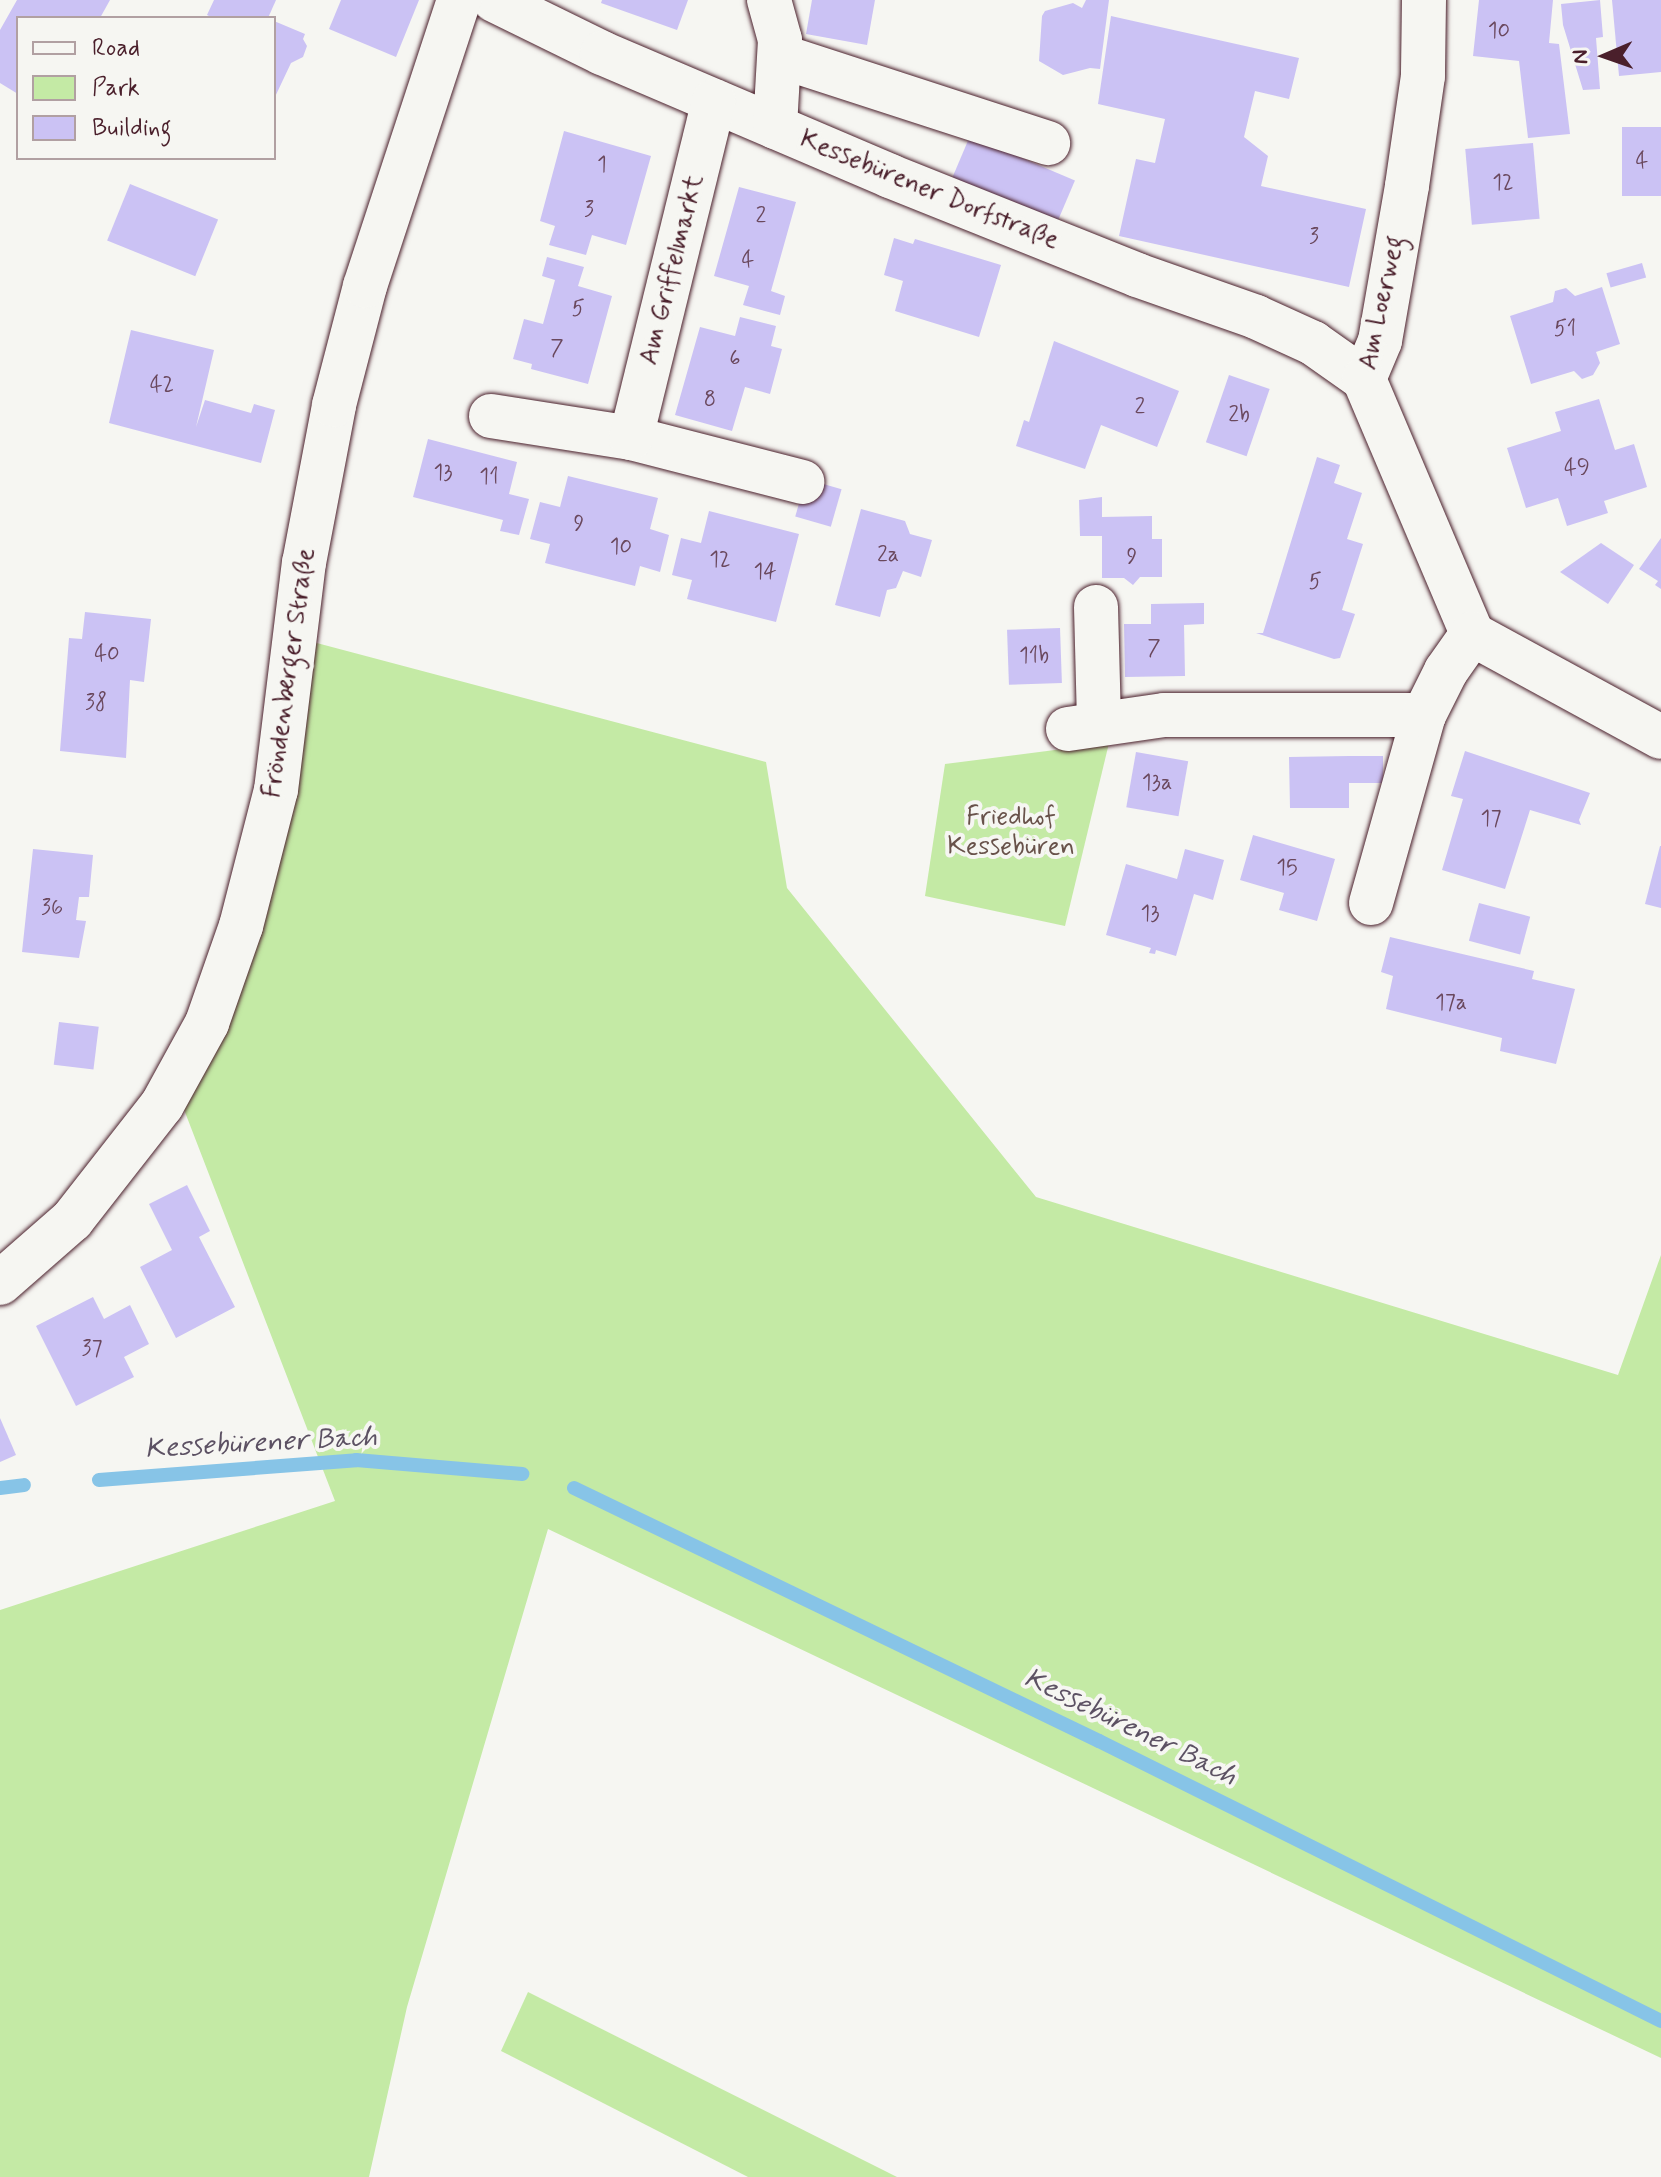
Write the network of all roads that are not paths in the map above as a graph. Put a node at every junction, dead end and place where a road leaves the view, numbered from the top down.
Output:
1 (459, 0) edge
2 (494, 0) edge
3 (769, 0) edge
4 (1424, 0) edge
5 (780, 56) junction
6 (714, 101) junction
7 (775, 127) junction
8 (1048, 143) dead end
9 (1364, 379) junction
10 (491, 416) dead end
11 (631, 438) junction
12 (802, 482) dead end
13 (1096, 607) dead end
14 (1472, 634) junction
15 (1424, 715) junction
16 (1661, 737) edge
17 (1371, 903) dead end
18 (0, 1283) edge

1 - 18 street, Fröndenberger Straße
2 - 6 street, Kessebürener Dorfstraße
3 - 5 street
4 - 9 street, Am Loerweg
5 - 7 street
5 - 8 street
6 - 7 street, Kessebürener Dorfstraße
6 - 11 street, Am Griffelmarkt
7 - 9 street, Kessebürener Dorfstraße
9 - 14 street, Am Loerweg
10 - 11 street
11 - 12 street
13 - 15 street
14 - 15 street
14 - 16 street
15 - 17 street

